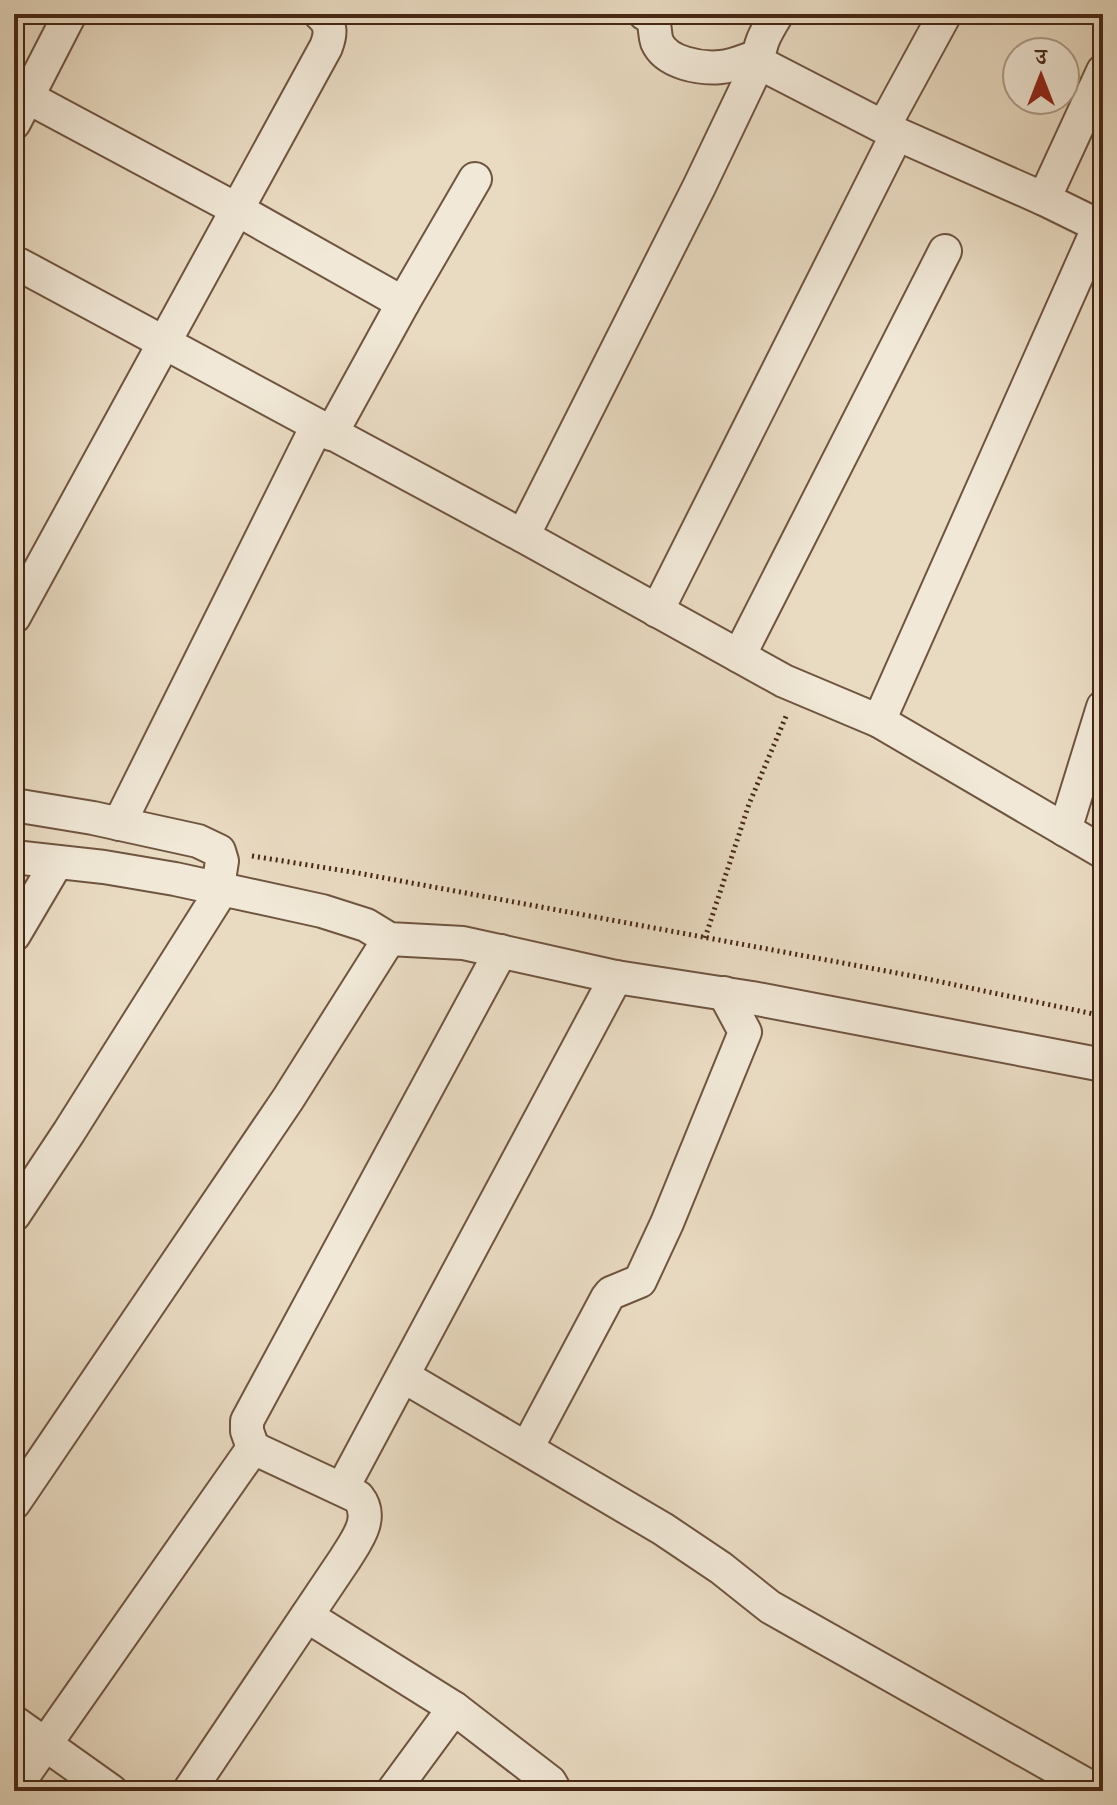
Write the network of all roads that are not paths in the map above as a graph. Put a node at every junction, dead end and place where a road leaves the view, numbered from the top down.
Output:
1 (70, 14) edge
2 (320, 14) edge
3 (645, 14) edge
4 (777, 14) edge
5 (945, 14) edge
6 (759, 62) junction
7 (1103, 71) edge
8 (19, 103) edge
9 (890, 130) junction
10 (475, 179) dead end
11 (1044, 199) junction
12 (238, 210) junction
13 (1101, 227) edge
14 (945, 251) dead end
15 (14, 263) edge
16 (403, 303) junction
17 (163, 343) junction
18 (324, 430) junction
19 (523, 536) junction
20 (657, 611) junction
21 (14, 617) edge
22 (739, 656) junction
23 (1103, 707) edge
24 (879, 721) junction
25 (14, 805) edge
26 (119, 824) junction
27 (1065, 830) junction
28 (1103, 852) edge
29 (14, 857) edge
30 (57, 862) junction
31 (220, 869) junction
32 (14, 935) edge
33 (389, 939) junction
34 (501, 951) junction
35 (616, 977) junction
36 (724, 993) junction
37 (1103, 1065) edge
38 (18, 1199) edge
39 (403, 1376) junction
40 (253, 1448) junction
41 (527, 1448) junction
42 (342, 1489) junction
43 (14, 1503) edge
44 (307, 1616) junction
45 (454, 1708) junction
46 (14, 1722) edge
47 (46, 1745) junction
48 (14, 1789) edge
49 (111, 1791) edge
50 (189, 1791) edge
51 (393, 1791) edge
52 (555, 1791) edge
53 (1097, 1791) edge

1 - 8 street
2 - 12 street
3 - 6 street
4 - 6 street
5 - 9 street
6 - 9 street
6 - 19 street
7 - 11 street
8 - 12 street
9 - 11 street
9 - 20 street
10 - 16 street
11 - 13 street
12 - 16 street
12 - 17 street
13 - 24 street
14 - 22 street
15 - 17 street
16 - 18 street
17 - 18 street
17 - 21 street
18 - 19 street
18 - 26 street
19 - 20 street
20 - 22 street
22 - 24 street
23 - 27 street
24 - 27 street
25 - 26 street
26 - 31 street
27 - 28 street
29 - 30 street
30 - 31 street
30 - 32 street
31 - 33 street
31 - 38 street
33 - 34 street
33 - 43 street
34 - 35 street
34 - 40 street
35 - 36 street
35 - 39 street
36 - 37 street
36 - 41 street
39 - 41 street
39 - 42 street
40 - 42 street
40 - 47 street
41 - 53 street
42 - 44 street
44 - 45 street
44 - 50 street
45 - 51 street
45 - 52 street
46 - 47 street
47 - 48 street
47 - 49 street

